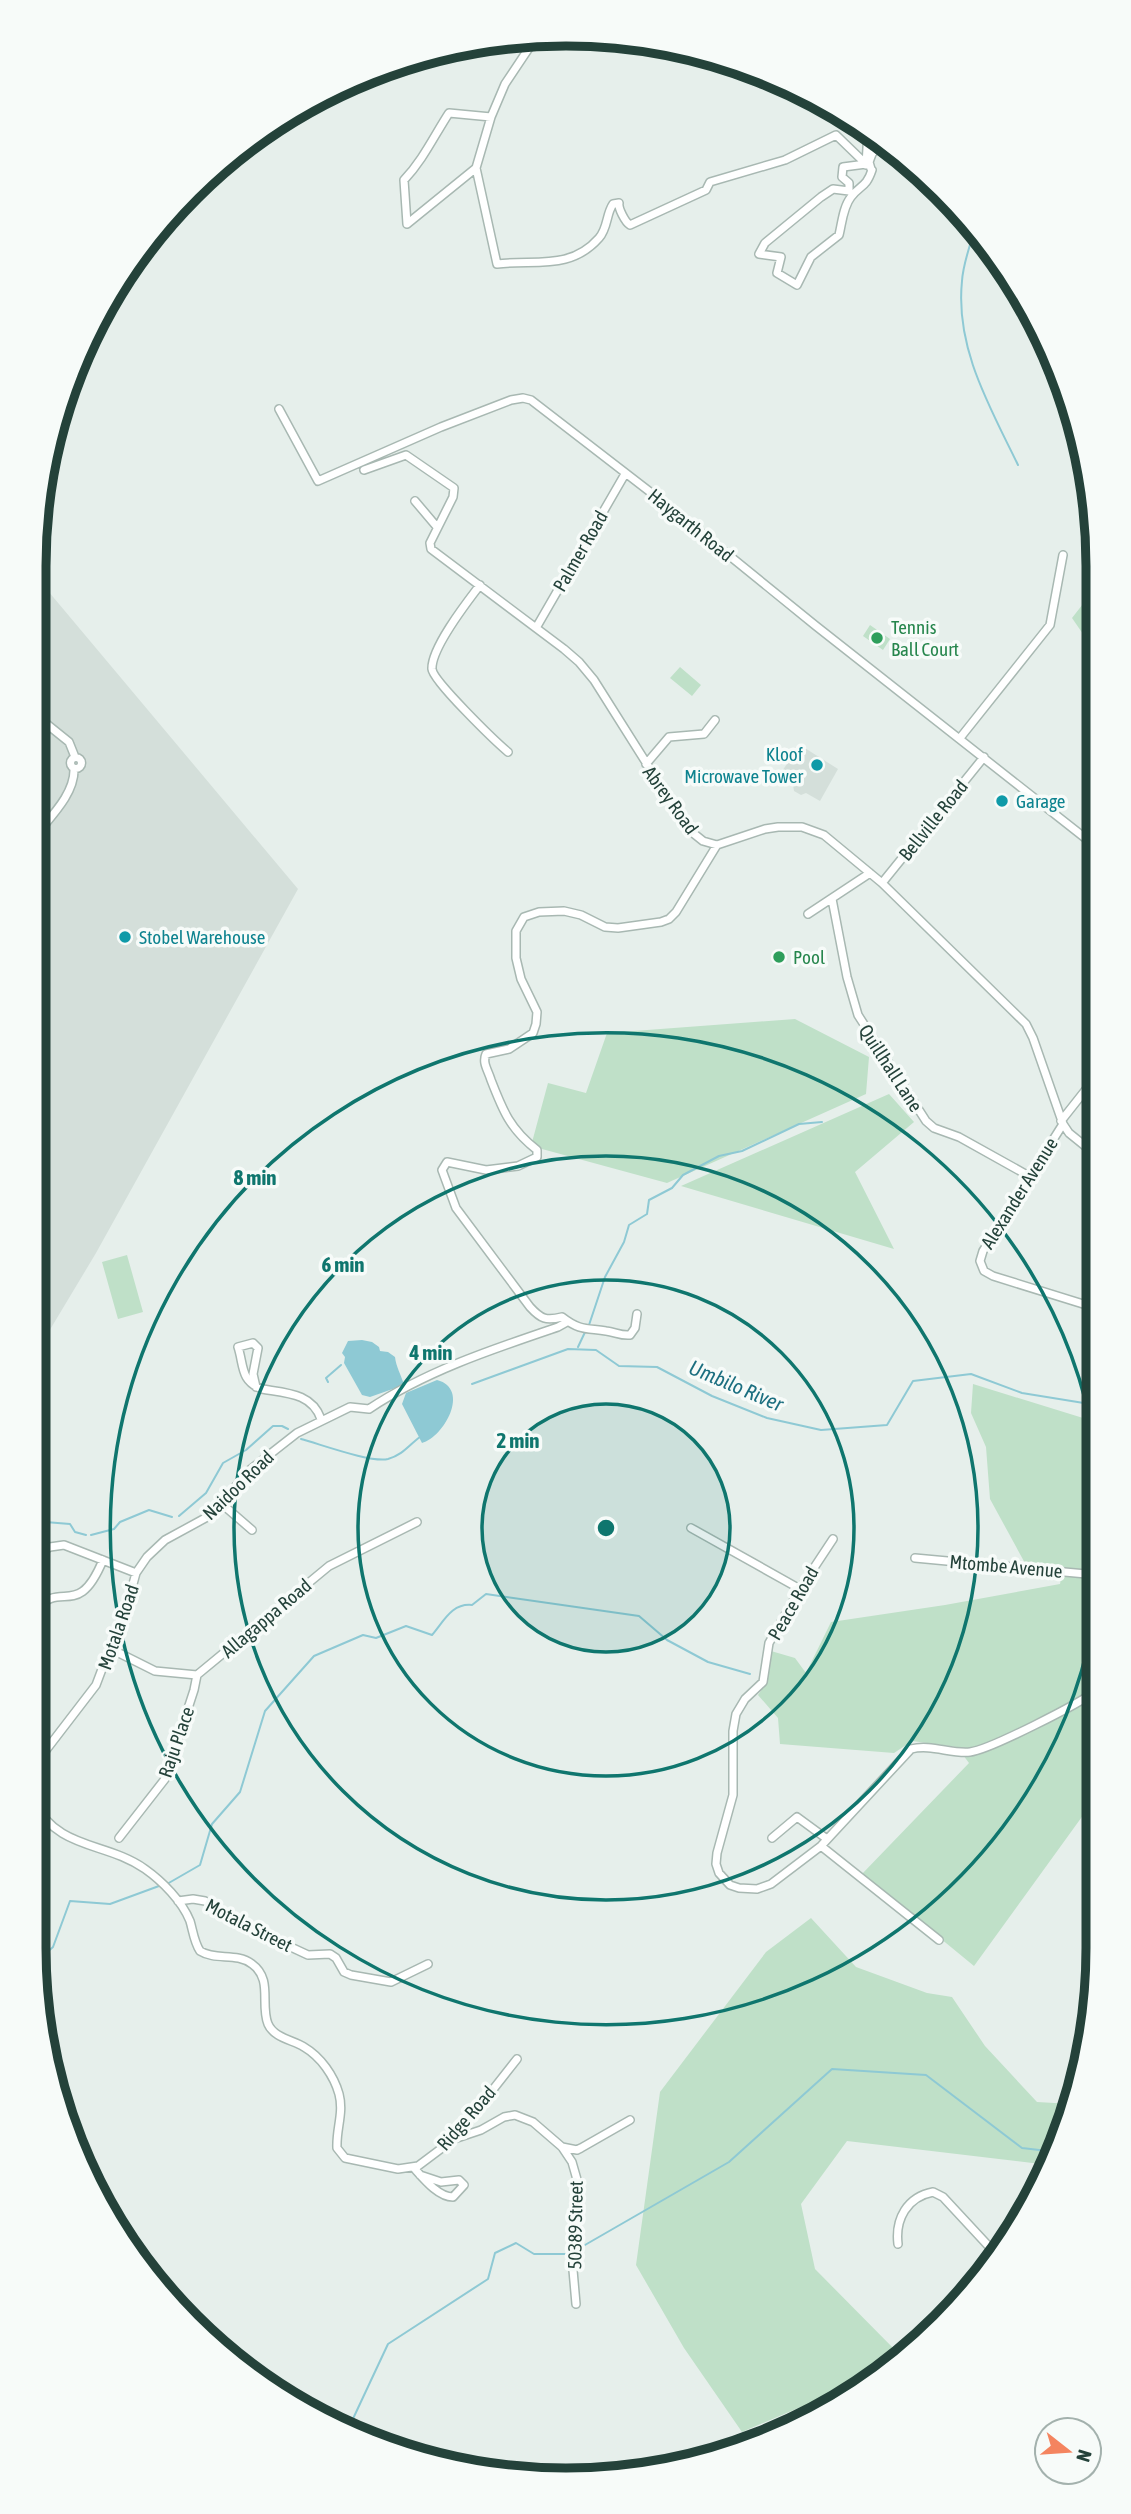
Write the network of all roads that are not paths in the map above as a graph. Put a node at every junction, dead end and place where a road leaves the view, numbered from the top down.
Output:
1 (529, 47) edge
2 (491, 117) junction
3 (867, 143) edge
4 (876, 149) edge
5 (866, 164) junction
6 (476, 168) junction
7 (872, 170) junction
8 (279, 409) dead end
9 (364, 470) dead end
10 (625, 474) junction
11 (415, 501) dead end
12 (437, 527) junction
13 (1063, 555) dead end
14 (480, 585) junction
15 (536, 628) junction
16 (715, 720) dead end
17 (46, 723) edge
18 (960, 738) junction
19 (508, 752) dead end
20 (984, 757) junction
21 (646, 764) junction
22 (46, 822) edge
23 (1086, 839) edge
24 (717, 845) junction
25 (870, 873) junction
26 (882, 883) junction
27 (832, 899) junction
28 (808, 914) dead end
29 (1086, 1090) edge
30 (1062, 1122) junction
31 (1086, 1147) edge
32 (1029, 1176) junction
33 (1086, 1305) edge
34 (637, 1314) dead end
35 (567, 1321) junction
36 (256, 1387) junction
37 (321, 1419) junction
38 (222, 1504) junction
39 (416, 1522) dead end
40 (691, 1528) dead end
41 (253, 1531) dead end
42 (833, 1539) dead end
43 (46, 1549) edge
44 (915, 1559) dead end
45 (103, 1560) junction
46 (136, 1573) junction
47 (1086, 1574) edge
48 (800, 1589) junction
49 (46, 1601) edge
50 (111, 1649) junction
51 (197, 1675) junction
52 (1086, 1696) edge
53 (46, 1750) edge
54 (46, 1818) edge
55 (119, 1838) dead end
56 (772, 1838) dead end
57 (827, 1839) junction
58 (821, 1846) junction
59 (178, 1901) junction
60 (939, 1940) dead end
61 (428, 1964) dead end
62 (517, 2059) dead end
63 (630, 2120) dead end
64 (454, 2139) junction
65 (562, 2147) junction
66 (411, 2168) junction
67 (420, 2175) junction
68 (898, 2244) dead end
69 (990, 2248) edge
70 (576, 2304) dead end

1 - 2 street
2 - 6 street
2 - 6 street
3 - 5 street
4 - 7 street
5 - 6 street
5 - 7 street
5 - 7 street
8 - 10 street, Haygarth Road
9 - 12 street
10 - 15 street, Palmer Road
10 - 18 street, Haygarth Road
11 - 12 street
12 - 14 street, Abrey Road
13 - 18 street
14 - 15 street, Abrey Road
14 - 19 street
15 - 21 street, Abrey Road
16 - 21 street
17 - 22 street
18 - 20 street, Haygarth Road
20 - 23 street, Haygarth Road
20 - 26 street, Bellville Road
21 - 24 street, Abrey Road
24 - 25 street, Abrey Road
24 - 35 street
25 - 26 street, Abrey Road
25 - 27 street
26 - 30 street, Abrey Road
27 - 28 street
27 - 32 street, Quillhall Lane
29 - 30 street, Alexander Avenue
30 - 31 street, Abrey Road
30 - 32 street, Alexander Avenue
32 - 33 street, Alexander Avenue
34 - 35 street
35 - 37 street, Naidoo Road
36 - 36 street
36 - 37 street
37 - 38 street, Naidoo Road
38 - 41 street
38 - 46 street, Naidoo Road
39 - 51 street, Allagappa Road
40 - 48 street
42 - 48 street, Peace Road
43 - 45 street, Motala Road
44 - 47 street, Mtombe Avenue
45 - 46 street, Motala Road
45 - 49 street
46 - 50 street, Motala Road
48 - 58 street, Peace Road
50 - 51 street
50 - 53 street, Motala Road
51 - 55 street, Raju Place
52 - 57 street, Peace Road
54 - 59 street
56 - 57 street
57 - 58 street, Peace Road
58 - 60 street
59 - 61 street, Motala Street
59 - 66 street
62 - 64 street, Ridge Road
63 - 65 street
64 - 65 street, 50389 Street
64 - 66 street, Ridge Road
65 - 70 street, 50389 Street
66 - 67 street
67 - 67 street
68 - 69 street

